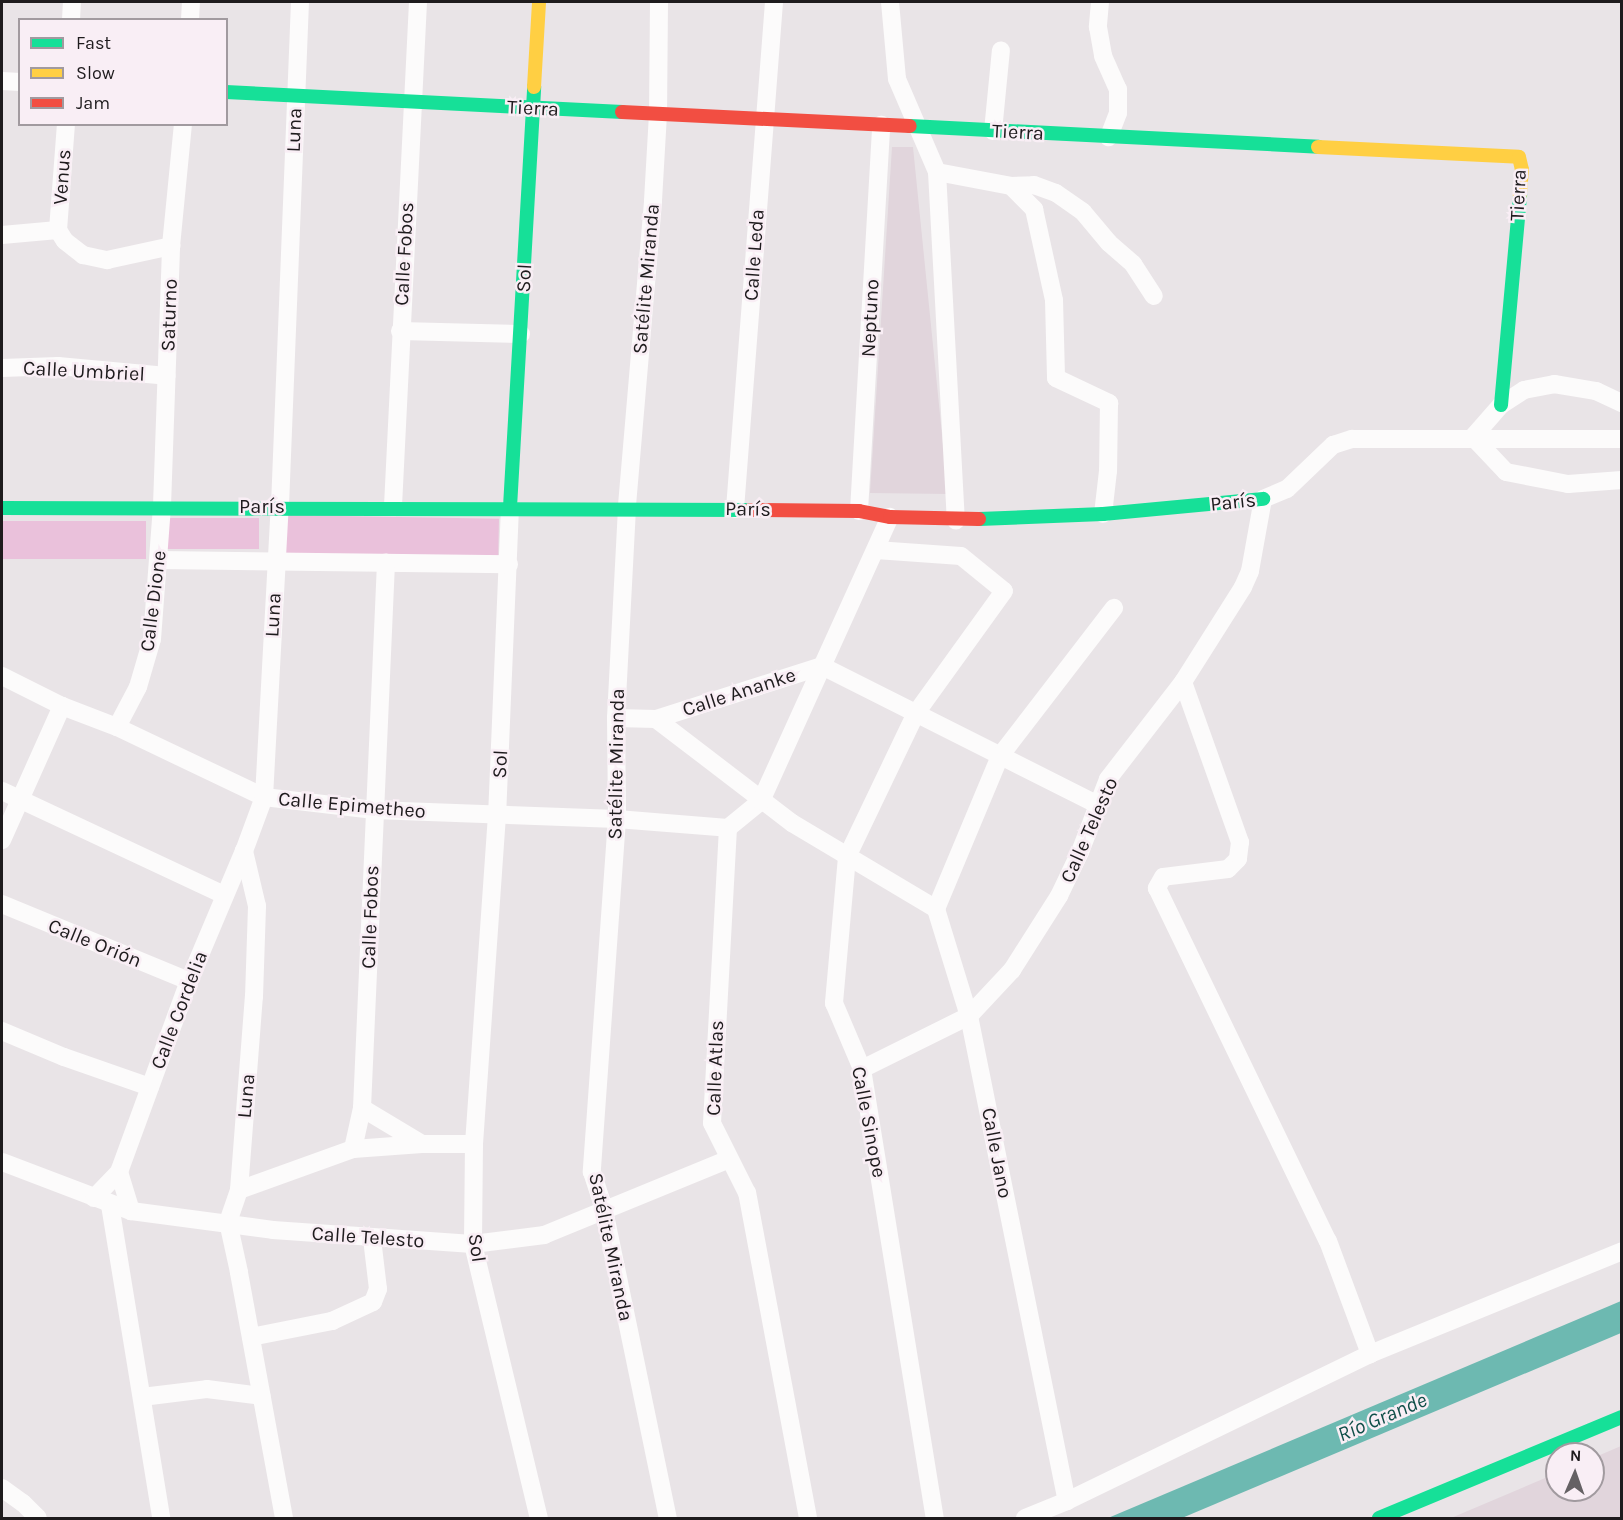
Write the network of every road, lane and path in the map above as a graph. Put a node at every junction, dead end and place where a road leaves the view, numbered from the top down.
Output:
1 (72, 2) edge
2 (191, 2) edge
3 (300, 2) edge
4 (418, 2) edge
5 (539, 2) edge
6 (659, 2) edge
7 (774, 2) edge
8 (890, 2) edge
9 (1100, 2) edge
10 (71, 18) edge
11 (190, 18) edge
12 (1001, 50) dead end
13 (2, 81) edge
14 (18, 82) edge
15 (230, 88) edge
16 (295, 96) junction
17 (412, 102) junction
18 (533, 108) junction
19 (658, 114) junction
20 (765, 119) junction
21 (66, 126) edge
22 (183, 126) edge
23 (882, 126) junction
24 (920, 127) junction
25 (993, 131) junction
26 (1109, 137) junction
27 (937, 172) junction
28 (1011, 186) junction
29 (58, 230) junction
30 (2, 235) edge
31 (171, 246) junction
32 (1154, 296) dead end
33 (400, 331) junction
34 (521, 334) junction
35 (2, 368) edge
36 (167, 376) junction
37 (1622, 403) edge
38 (1501, 405) junction
39 (1473, 437) junction
40 (1622, 439) edge
41 (1622, 480) edge
42 (1263, 499) junction
43 (162, 506) junction
44 (280, 506) junction
45 (393, 506) junction
46 (510, 507) junction
47 (2, 508) edge
48 (627, 508) junction
49 (735, 509) junction
50 (859, 511) junction
51 (1103, 514) junction
52 (890, 517) junction
53 (956, 520) junction
54 (876, 550) junction
55 (159, 560) junction
56 (276, 562) junction
57 (386, 563) junction
58 (509, 564) junction
59 (1114, 608) dead end
60 (822, 666) junction
61 (2, 676) edge
62 (1183, 682) junction
63 (63, 706) junction
64 (916, 713) junction
65 (616, 718) junction
66 (656, 719) junction
67 (117, 727) junction
68 (1000, 756) junction
69 (2, 791) edge
70 (264, 797) junction
71 (21, 800) junction
72 (761, 801) junction
73 (1096, 804) junction
74 (374, 810) junction
75 (497, 815) junction
76 (616, 819) junction
77 (728, 828) junction
78 (2, 840) edge
79 (244, 851) junction
80 (847, 857) junction
81 (224, 895) junction
82 (2, 904) edge
83 (936, 909) junction
84 (189, 981) junction
85 (969, 1016) junction
86 (2, 1031) edge
87 (862, 1069) junction
88 (150, 1087) junction
89 (362, 1108) junction
90 (422, 1144) junction
91 (474, 1144) junction
92 (353, 1149) junction
93 (729, 1160) junction
94 (2, 1162) edge
95 (119, 1172) junction
96 (239, 1190) junction
97 (102, 1202) junction
98 (604, 1210) junction
99 (131, 1211) junction
100 (228, 1222) junction
101 (372, 1239) junction
102 (473, 1244) junction
103 (1622, 1251) edge
104 (251, 1337) junction
105 (1370, 1354) junction
106 (262, 1396) junction
107 (142, 1397) junction
108 (1622, 1417) edge
109 (2, 1488) edge
110 (1067, 1501) junction
111 (38, 1518) edge
112 (161, 1518) edge
113 (284, 1518) edge
114 (539, 1518) edge
115 (668, 1518) edge
116 (808, 1518) edge
117 (935, 1518) edge
118 (1025, 1518) edge
119 (1379, 1518) edge

1 - 10 street
2 - 11 street
3 - 16 street, Luna
4 - 17 street, Calle Fobos
5 - 18 street, Sol
6 - 19 street, Satélite Miranda
7 - 20 street, Calle Leda
8 - 24 street
9 - 26 street
12 - 25 street
13 - 14 street
15 - 16 street, Tierra
16 - 17 street, Tierra
16 - 44 street, Luna
17 - 18 street, Tierra
17 - 33 street, Calle Fobos
18 - 19 street, Tierra
18 - 34 street, Sol
19 - 20 street, Tierra
19 - 48 street, Satélite Miranda
20 - 23 street, Tierra
20 - 49 street, Calle Leda
21 - 29 street, Venus
22 - 31 street, Saturno
23 - 24 street, Tierra
23 - 50 street, Neptuno
24 - 25 street, Tierra
24 - 27 street
25 - 26 street, Tierra
26 - 38 street, Tierra
27 - 28 street
27 - 53 street
28 - 32 street
28 - 51 street
29 - 30 street
29 - 31 street
31 - 36 street, Saturno
33 - 34 street
33 - 45 street, Calle Fobos
34 - 46 street, Sol
35 - 36 street, Calle Umbriel
36 - 43 street, Saturno
37 - 38 street
38 - 39 street
39 - 40 street, París
39 - 41 street
39 - 42 street, París
42 - 51 street, París
42 - 62 street, Calle Telesto
43 - 44 street, París
43 - 47 street, París
43 - 55 street, Calle Dione
44 - 45 street, París
44 - 56 street, Luna
45 - 46 street, París
46 - 48 street, París
46 - 58 street, Sol
48 - 49 street, París
48 - 65 street, Satélite Miranda
49 - 50 street, París
50 - 52 street, París
51 - 53 street, París
52 - 53 street, París
52 - 54 street
54 - 60 street
54 - 64 street, Calle Sinope
55 - 56 street
55 - 67 street, Calle Dione
56 - 57 street
56 - 70 street, Luna
57 - 58 street
57 - 74 street, Calle Fobos
58 - 75 street, Sol
59 - 68 street
60 - 64 street
60 - 66 street, Calle Ananke
60 - 72 street
61 - 63 street, Calle Epimetheo
62 - 73 street, Calle Telesto
62 - 105 street
63 - 67 street, Calle Epimetheo
63 - 71 street
64 - 68 street
64 - 80 street, Calle Sinope
65 - 66 street, Calle Ananke
65 - 76 street, Satélite Miranda
66 - 72 street
67 - 70 street, Calle Epimetheo
68 - 73 street
68 - 83 street
69 - 71 street
70 - 74 street, Calle Epimetheo
70 - 79 street, Luna
71 - 78 street
71 - 81 street
72 - 77 street
72 - 80 street
73 - 85 street, Calle Telesto
74 - 75 street, Calle Epimetheo
74 - 89 street, Calle Fobos
75 - 76 street, Calle Epimetheo
75 - 91 street, Sol
76 - 77 street, Calle Epimetheo
76 - 98 street, Satélite Miranda
77 - 93 street, Calle Atlas
79 - 81 street, Calle Cordelia
79 - 96 street, Luna
80 - 83 street
80 - 87 street, Calle Sinope
81 - 84 street, Calle Cordelia
82 - 84 street, Calle Orión
83 - 85 street, Calle Jano
84 - 88 street, Calle Cordelia
85 - 87 street, Calle Telesto
85 - 110 street, Calle Jano
86 - 88 street
87 - 117 street, Calle Sinope
88 - 95 street, Calle Cordelia
89 - 90 street
89 - 92 street, Calle Fobos
90 - 91 street
90 - 92 street
91 - 102 street, Sol
92 - 96 street
93 - 98 street, Calle Telesto
93 - 116 street, Calle Atlas
94 - 97 street, Calle Telesto
95 - 97 street, Calle Cordelia
95 - 99 street
96 - 100 street, Luna
97 - 99 street, Calle Telesto
97 - 107 street
98 - 102 street, Calle Telesto
98 - 115 street, Satélite Miranda
99 - 100 street, Calle Telesto
100 - 101 street, Calle Telesto
100 - 104 street
101 - 102 street, Calle Telesto
101 - 104 street
102 - 114 street, Sol
103 - 105 street
104 - 106 street
105 - 110 street
106 - 107 street
106 - 113 street
107 - 112 street
108 - 119 street
109 - 111 street
110 - 118 street

